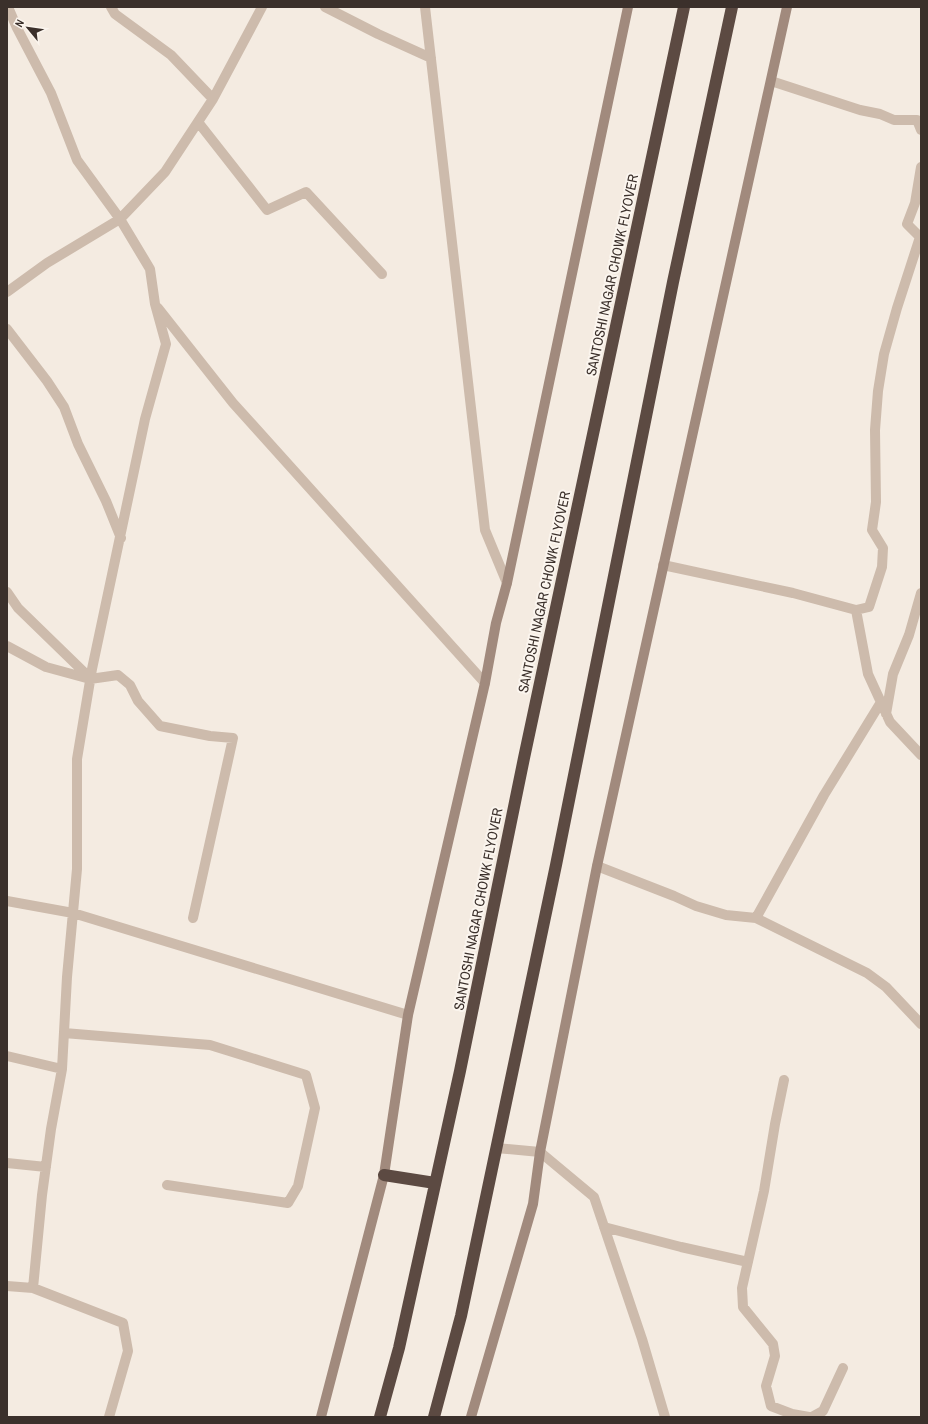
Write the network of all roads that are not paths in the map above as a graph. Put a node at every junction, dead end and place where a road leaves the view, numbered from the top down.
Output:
1 (8, 7) edge
2 (111, 7) edge
3 (262, 7) edge
4 (325, 7) edge
5 (425, 7) edge
6 (628, 7) edge
7 (684, 7) edge
8 (732, 7) edge
9 (787, 7) edge
10 (431, 58) junction
11 (771, 80) junction
12 (213, 99) junction
13 (198, 122) junction
14 (921, 130) edge
15 (921, 167) edge
16 (120, 219) junction
17 (382, 274) dead end
18 (7, 292) edge
19 (155, 304) junction
20 (7, 329) edge
21 (121, 538) junction
22 (663, 565) junction
23 (507, 583) junction
24 (7, 592) edge
25 (921, 593) edge
26 (856, 610) junction
27 (7, 646) edge
28 (90, 679) junction
29 (485, 683) junction
30 (881, 702) junction
31 (886, 714) junction
32 (921, 755) edge
33 (596, 866) junction
34 (7, 901) edge
35 (73, 913) junction
36 (193, 918) dead end
37 (756, 918) junction
38 (408, 1015) junction
39 (921, 1024) edge
40 (64, 1033) junction
41 (7, 1056) edge
42 (62, 1069) junction
43 (784, 1080) dead end
44 (496, 1148) junction
45 (540, 1152) junction
46 (7, 1163) edge
47 (46, 1167) junction
48 (384, 1176) junction
49 (435, 1183) junction
50 (167, 1185) dead end
51 (604, 1227) junction
52 (748, 1262) junction
53 (7, 1286) edge
54 (34, 1288) junction
55 (843, 1368) dead end
56 (109, 1417) edge
57 (321, 1417) edge
58 (380, 1417) edge
59 (434, 1417) edge
60 (471, 1417) edge
61 (665, 1417) edge
62 (809, 1417) edge
63 (812, 1417) edge

1 - 16 street
2 - 12 street
3 - 12 street
4 - 10 street
5 - 10 street
6 - 23 street
7 - 49 highway, SANTOSHI NAGAR CHOWK FLYOVER
8 - 44 highway
9 - 11 street
10 - 23 street
11 - 14 street
11 - 22 street
12 - 13 street
13 - 16 street
13 - 17 street
15 - 26 street
16 - 18 street
16 - 19 street
19 - 21 street
19 - 29 street
20 - 21 street
21 - 28 street
22 - 26 street
22 - 33 street
23 - 29 street
24 - 28 street
25 - 31 street
26 - 30 street
27 - 28 street
28 - 35 street
28 - 36 street
29 - 38 street
30 - 31 street
30 - 37 street
31 - 32 street
33 - 37 street
33 - 45 street
34 - 35 street
35 - 38 street
35 - 40 street
37 - 39 street
38 - 48 street
40 - 42 street
40 - 50 street
41 - 42 street
42 - 47 street
43 - 52 street
44 - 45 street
44 - 59 highway
45 - 51 street
45 - 60 street
46 - 47 street
47 - 54 street
48 - 49 highway
48 - 57 street
49 - 58 highway, SANTOSHI NAGAR CHOWK FLYOVER
51 - 52 street
51 - 61 street
52 - 62 street
53 - 54 street
54 - 56 street
55 - 63 street

